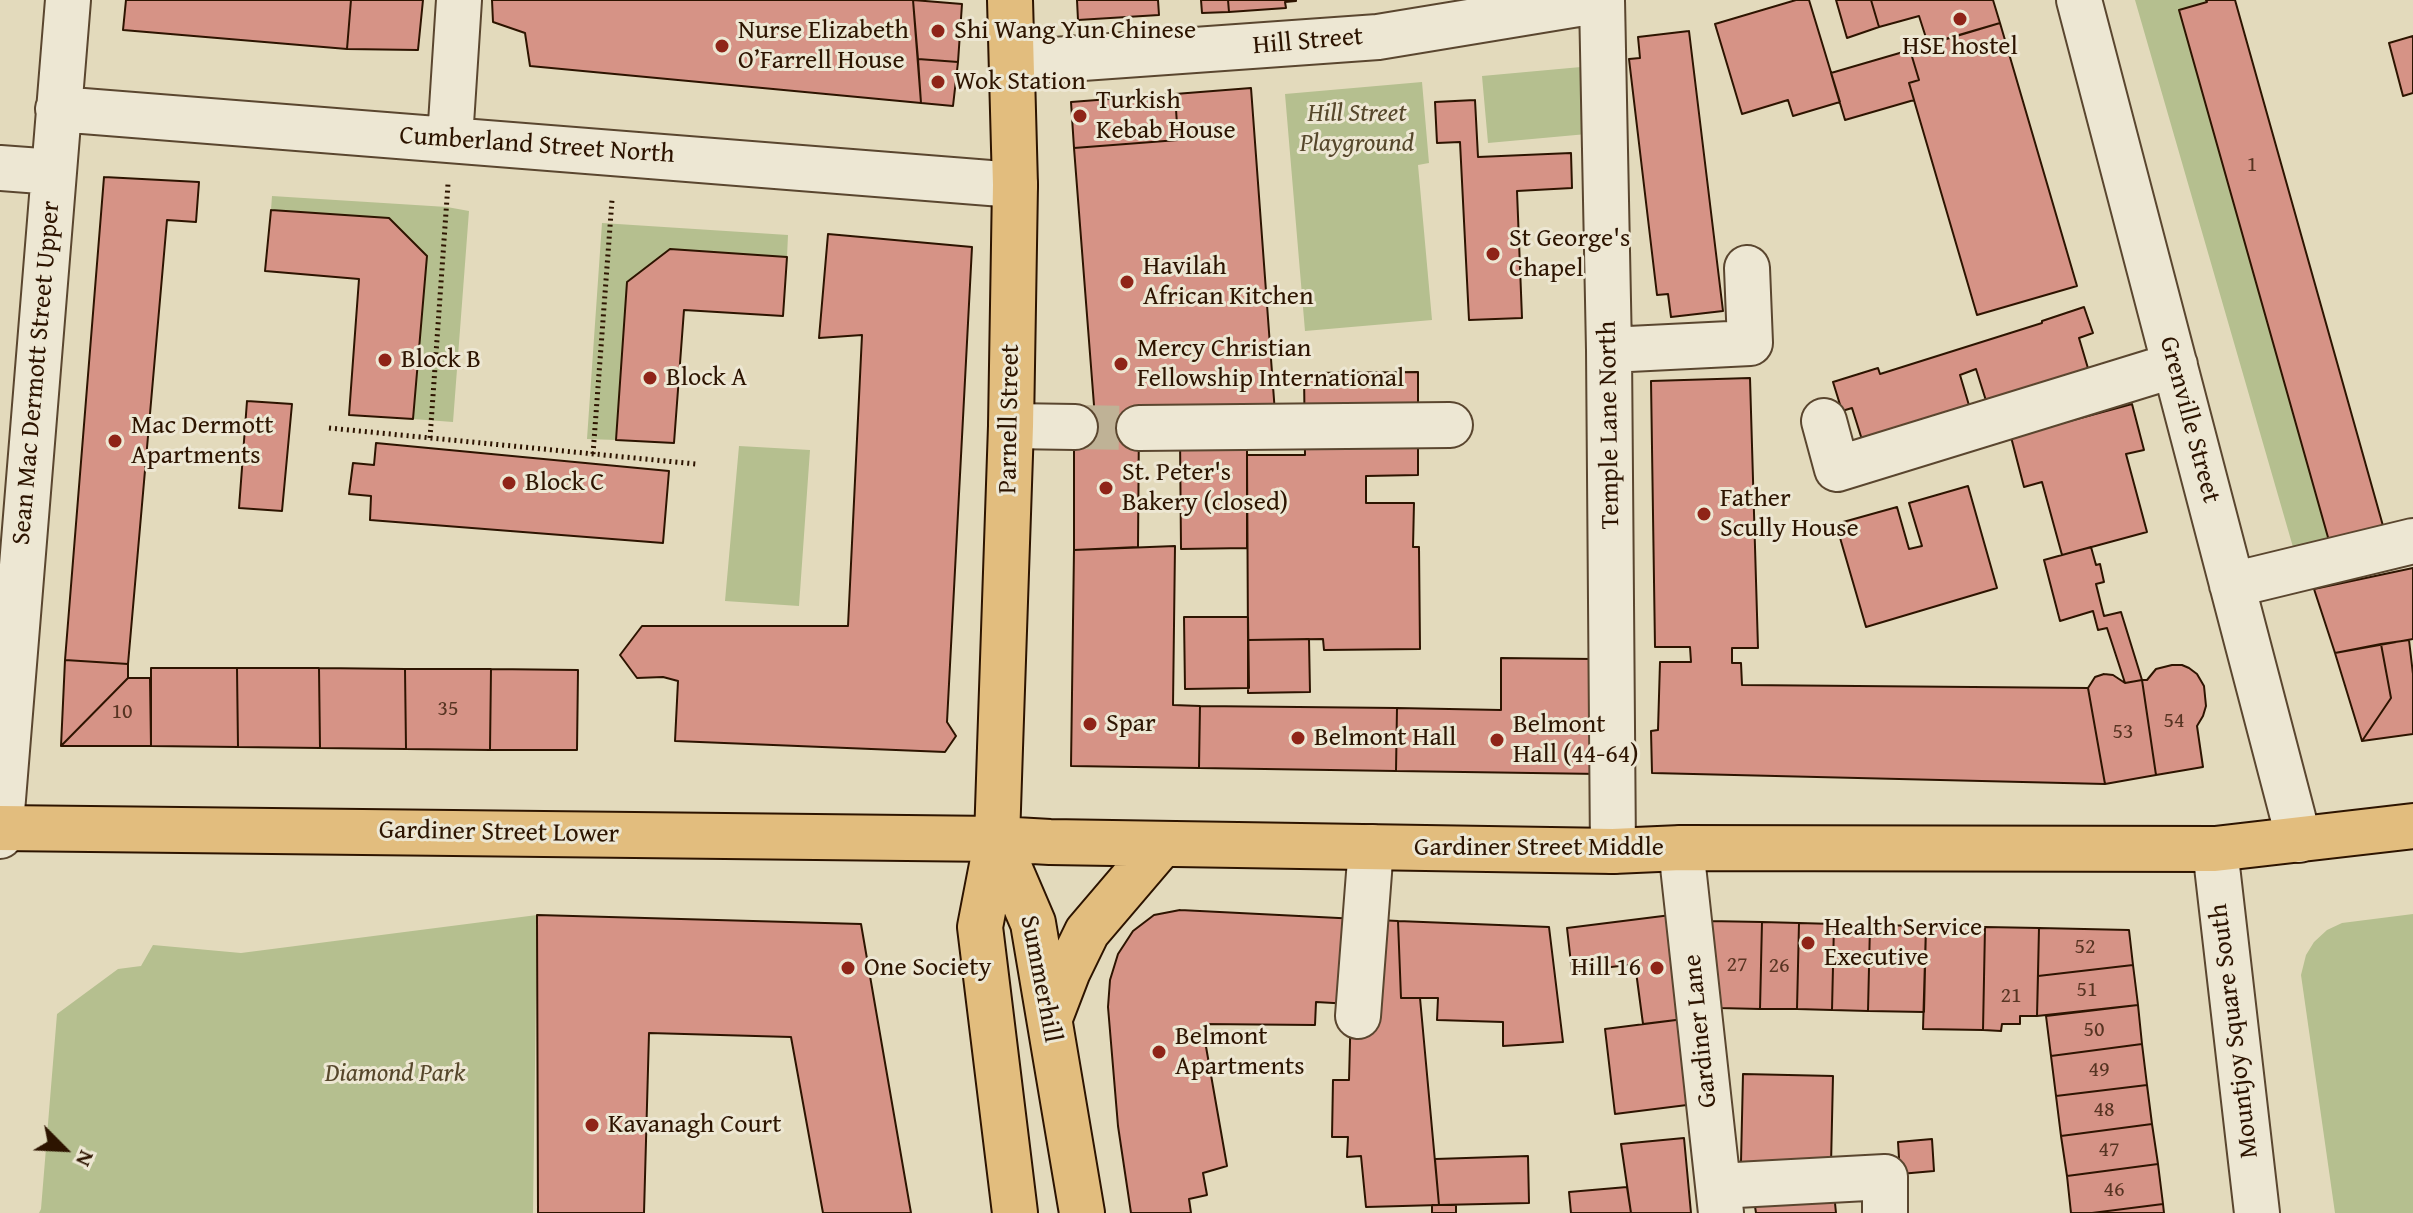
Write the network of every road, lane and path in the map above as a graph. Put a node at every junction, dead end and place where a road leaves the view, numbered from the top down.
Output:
1 (68, 0) edge
2 (459, 0) edge
3 (1010, 0) edge
4 (1602, 0) edge
5 (2079, 0) edge
6 (1012, 63) junction
7 (58, 109) junction
8 (450, 139) junction
9 (615, 152) junction
10 (0, 168) edge
11 (54, 172) junction
12 (1015, 185) junction
13 (1747, 268) dead end
14 (1609, 350) junction
15 (2175, 365) junction
16 (1824, 421) dead end
17 (1450, 425) dead end
18 (1011, 426) junction
19 (1075, 427) tunnel mouth
20 (329, 428) dead end
21 (1139, 428) tunnel mouth
22 (430, 438) junction
23 (593, 454) junction
24 (696, 464) dead end
25 (2413, 541) edge
26 (2232, 585) junction
27 (2413, 826) edge
28 (0, 828) edge
29 (0, 836) edge
30 (997, 839) junction
31 (2299, 840) junction
32 (1162, 844) junction
33 (1371, 847) junction
34 (1681, 848) junction
35 (2215, 849) junction
36 (1613, 851) junction
37 (1358, 1016) dead end
38 (1049, 1019) junction
39 (1720, 1200) edge
40 (1015, 1213) edge
41 (1082, 1213) edge
42 (1885, 1213) edge
43 (2257, 1213) edge

1 - 7 street, Sean Mac Dermott Street Upper
2 - 8 street
3 - 6 main road, Parnell Street
4 - 6 street, Hill Street
4 - 14 street, Temple Lane North
5 - 15 street, Grenville Street
6 - 12 main road, Parnell Street
7 - 8 street, Cumberland Street North
7 - 11 street, Sean Mac Dermott Street Upper
8 - 9 street, Cumberland Street North
8 - 22 path
9 - 12 street, Cumberland Street North
9 - 23 path
10 - 11 street
11 - 28 street, Sean Mac Dermott Street Upper
12 - 18 main road, Parnell Street
13 - 14 street
14 - 36 street, Temple Lane North
15 - 16 street
15 - 26 street, Grenville Street
17 - 21 street
18 - 19 street
18 - 30 main road, Parnell Street
20 - 22 path
22 - 23 path
23 - 24 path
25 - 26 street
26 - 31 street, Grenville Street
27 - 31 main road, Gardiner Street Middle
28 - 29 street, Sean Mac Dermott Street Upper
28 - 30 main road, Gardiner Street Lower
30 - 32 main road, Gardiner Street Middle
30 - 38 main road, Summerhill
30 - 40 main road, Summerhill
31 - 35 main road, Gardiner Street Middle
32 - 33 main road, Gardiner Street Middle
32 - 38 main road
33 - 36 main road, Gardiner Street Middle
33 - 37 street
34 - 35 main road, Gardiner Street Middle
34 - 36 main road, Gardiner Street Middle
34 - 39 street, Gardiner Lane
35 - 43 street, Mountjoy Square South
38 - 41 main road, Summerhill
39 - 42 street

